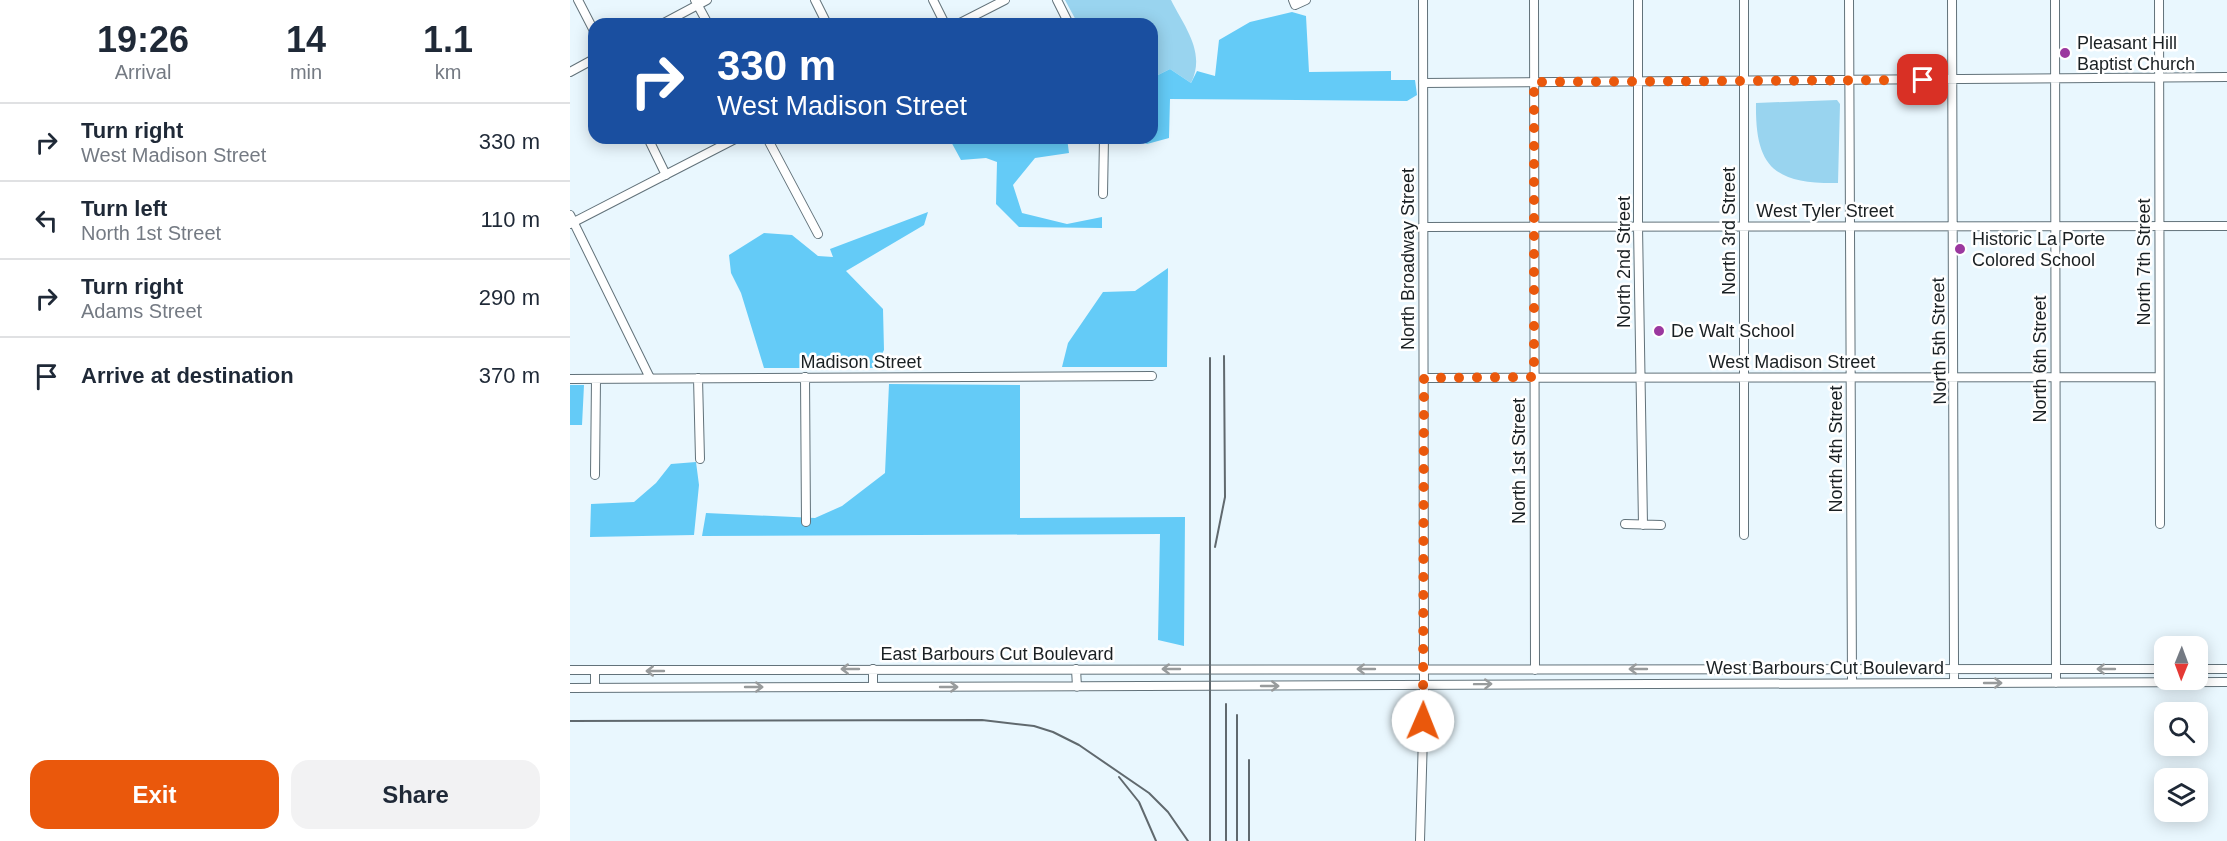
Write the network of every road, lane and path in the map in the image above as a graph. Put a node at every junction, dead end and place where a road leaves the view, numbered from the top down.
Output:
1 (578, 0) edge
2 (708, 0) edge
3 (815, 0) edge
4 (933, 0) edge
5 (1005, 0) edge
6 (1057, 0) edge
7 (1306, 0) edge
8 (1423, 0) edge
9 (1534, 0) edge
10 (1638, 0) edge
11 (1744, 0) edge
12 (1849, 0) edge
13 (1952, 0) edge
14 (2055, 0) edge
15 (2159, 0) edge
16 (697, 3) edge
17 (1294, 3) edge
18 (672, 18) edge
19 (705, 18) edge
20 (824, 18) edge
21 (942, 18) edge
22 (970, 18) edge
23 (1066, 18) edge
24 (588, 19) edge
25 (588, 62) edge
26 (570, 72) edge
27 (2227, 77) edge
28 (2056, 78) junction
29 (2159, 78) junction
30 (1953, 79) junction
31 (1744, 80) junction
32 (1851, 80) junction
33 (1639, 81) junction
34 (1534, 82) junction
35 (1423, 83) junction
36 (651, 144) edge
37 (725, 144) edge
38 (770, 144) edge
39 (1104, 144) edge
40 (666, 175) junction
41 (1103, 194) dead end
42 (571, 221) edge
43 (1744, 226) junction
44 (1850, 226) junction
45 (1952, 226) junction
46 (2056, 226) junction
47 (2159, 226) junction
48 (2227, 226) edge
49 (1422, 227) junction
50 (1533, 227) junction
51 (1638, 227) junction
52 (818, 234) dead end
53 (1152, 376) dead end
54 (806, 377) junction
55 (1534, 377) junction
56 (1641, 377) junction
57 (1744, 377) junction
58 (1955, 377) junction
59 (2055, 377) junction
60 (2159, 377) junction
61 (650, 378) junction
62 (698, 378) junction
63 (1424, 378) junction
64 (1851, 378) junction
65 (570, 379) edge
66 (596, 379) junction
67 (700, 459) dead end
68 (595, 475) dead end
69 (806, 522) dead end
70 (1625, 524) dead end
71 (2160, 524) dead end
72 (1643, 525) junction
73 (1661, 525) dead end
74 (1744, 535) dead end
75 (1675, 668) junction
76 (1851, 668) junction
77 (873, 669) junction
78 (1076, 669) junction
79 (1245, 669) junction
80 (1424, 669) junction
81 (1743, 669) junction
82 (1954, 669) junction
83 (2056, 669) junction
84 (2154, 669) edge
85 (2208, 669) edge
86 (2227, 669) edge
87 (570, 670) edge
88 (595, 670) junction
89 (715, 670) junction
90 (1534, 670) junction
91 (1852, 682) junction
92 (1954, 682) junction
93 (2056, 682) junction
94 (2227, 682) edge
95 (1742, 683) junction
96 (1674, 684) junction
97 (1424, 685) junction
98 (1245, 686) junction
99 (715, 687) junction
100 (873, 687) junction
101 (1077, 687) junction
102 (570, 688) edge
103 (595, 688) junction
104 (1420, 841) edge

1 - 24 street
2 - 16 street
3 - 20 street
4 - 21 street
5 - 22 street
6 - 23 street
7 - 17 street
8 - 35 street, North Broadway Street
9 - 34 street, North 1st Street
10 - 33 street, North 2nd Street
11 - 31 street, North 3rd Street
12 - 32 street, North 4th Street
13 - 30 street, North 5th Street
14 - 28 street, North 6th Street
15 - 29 street, North 7th Street
16 - 18 street
16 - 19 street
25 - 26 street
27 - 29 street
28 - 29 street
28 - 30 street
28 - 46 street, North 6th Street
29 - 47 street, North 7th Street
30 - 32 street
30 - 45 street, North 5th Street
31 - 32 street
31 - 33 street
31 - 43 street, North 3rd Street
32 - 44 street, North 4th Street
33 - 34 street
33 - 51 street, North 2nd Street
34 - 35 street
34 - 50 street, North 1st Street
35 - 49 street, North Broadway Street
36 - 40 street
37 - 40 street
38 - 52 street
39 - 41 street
40 - 42 street
42 - 61 street
43 - 44 street, West Tyler Street
43 - 51 street, West Tyler Street
43 - 57 street, North 3rd Street
44 - 45 street, West Tyler Street
44 - 64 street, North 4th Street
45 - 46 street, West Tyler Street
45 - 58 street, North 5th Street
46 - 47 street, West Tyler Street
46 - 59 street, North 6th Street
47 - 48 street, West Tyler Street
47 - 60 street, North 7th Street
49 - 50 street, West Tyler Street
49 - 63 street, North Broadway Street
50 - 51 street, West Tyler Street
50 - 55 street, North 1st Street
51 - 56 street, North 2nd Street
53 - 54 street, Madison Street
54 - 62 street, Madison Street
54 - 69 street
55 - 56 street, West Madison Street
55 - 63 street, West Madison Street
55 - 90 street, North 1st Street
56 - 57 street, West Madison Street
56 - 72 street, North 2nd Street
57 - 64 street, West Madison Street
57 - 74 street, North 3rd Street
58 - 59 street, West Madison Street
58 - 64 street, West Madison Street
58 - 82 street, North 5th Street
59 - 60 street, West Madison Street
59 - 83 street, North 6th Street
60 - 71 street, North 7th Street
61 - 62 street, Madison Street
61 - 66 street, Madison Street
62 - 67 street
63 - 80 street, North Broadway Street
64 - 76 street, North 4th Street
65 - 66 street, Madison Street
66 - 68 street
70 - 72 street
72 - 73 street
75 - 81 street, West Barbours Cut Boulevard
75 -> 90 street, West Barbours Cut Boulevard
75 - 96 street
76 - 81 street, West Barbours Cut Boulevard
76 - 82 street, West Barbours Cut Boulevard
76 - 91 street, North 4th Street
77 - 78 street, East Barbours Cut Boulevard
77 -> 89 street, East Barbours Cut Boulevard
77 - 100 street
79 -> 78 street, East Barbours Cut Boulevard
78 - 101 street
80 -> 79 street, East Barbours Cut Boulevard
79 - 98 street
80 - 90 street, West Barbours Cut Boulevard
80 - 97 street, North Broadway Street
81 - 95 street
82 - 83 street, West Barbours Cut Boulevard
82 - 92 street, North 5th Street
84 -> 83 street, West Barbours Cut Boulevard
83 - 93 street, North 6th Street
85 - 86 street
87 - 88 street, East Barbours Cut Boulevard
89 -> 88 street, East Barbours Cut Boulevard
88 - 103 street
89 - 99 street
91 - 92 street, West Barbours Cut Boulevard
91 - 95 street, West Barbours Cut Boulevard
92 -> 93 street, West Barbours Cut Boulevard
93 - 94 street, West Barbours Cut Boulevard
95 - 96 street, West Barbours Cut Boulevard
97 -> 96 street, West Barbours Cut Boulevard
98 -> 97 street, East Barbours Cut Boulevard
97 - 104 street, North Broadway Street
98 - 101 street, East Barbours Cut Boulevard
99 -> 100 street, East Barbours Cut Boulevard
99 - 103 street, East Barbours Cut Boulevard
100 -> 101 street, East Barbours Cut Boulevard
102 - 103 street, East Barbours Cut Boulevard

